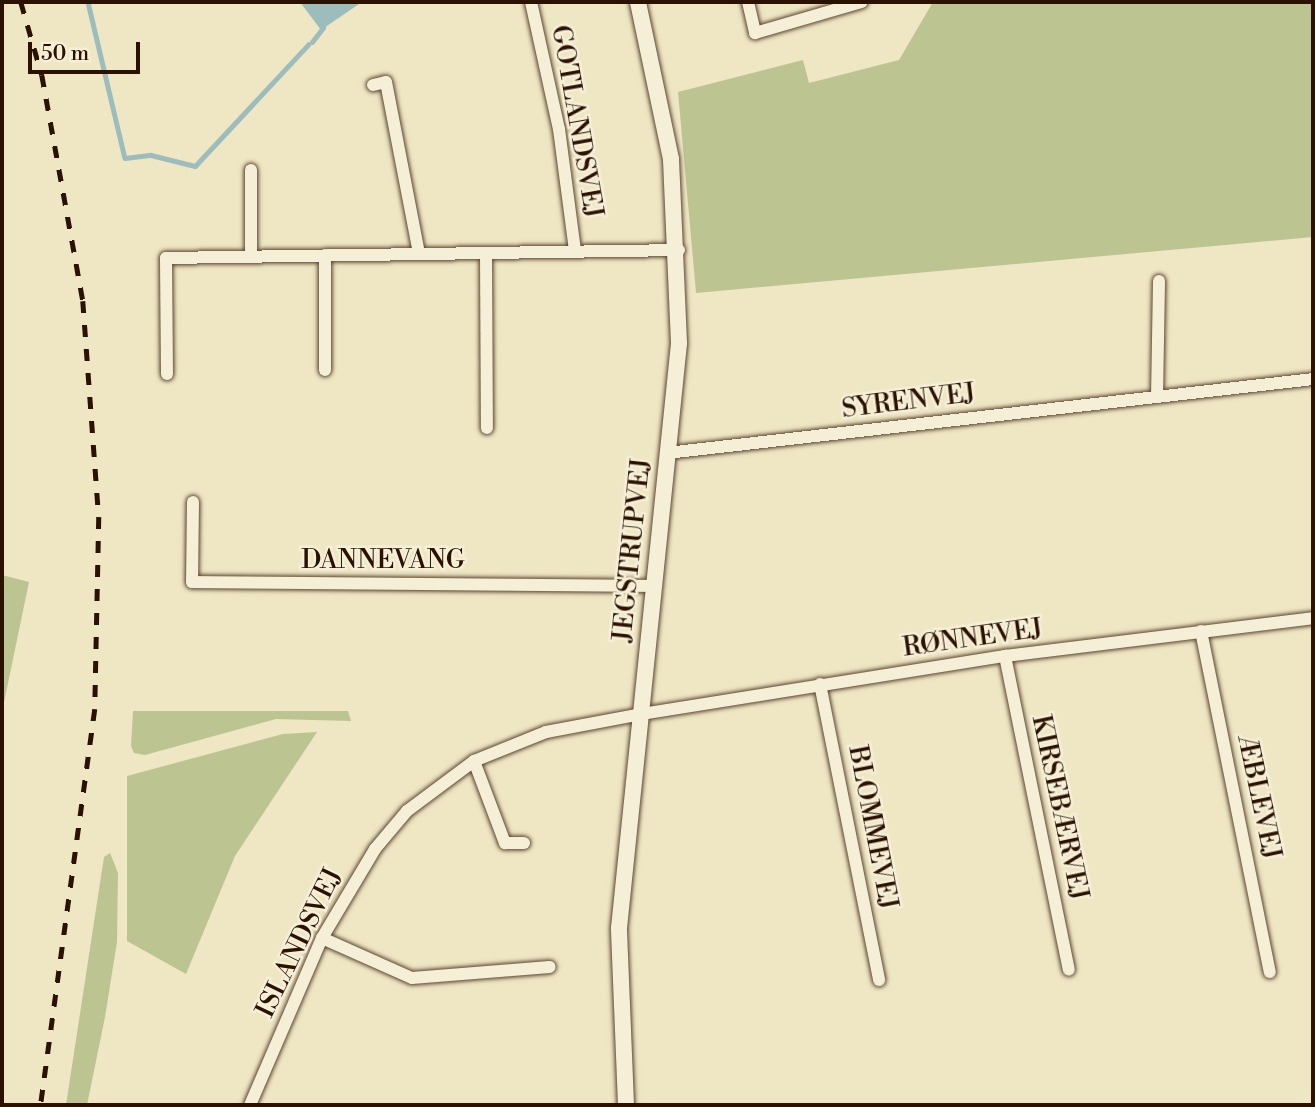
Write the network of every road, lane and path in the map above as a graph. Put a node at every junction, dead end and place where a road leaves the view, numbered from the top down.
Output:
1 (531, 2) edge
2 (638, 2) edge
3 (748, 2) edge
4 (862, 2) edge
5 (373, 85) dead end
6 (251, 170) dead end
7 (679, 250) junction
8 (575, 251) junction
9 (486, 253) junction
10 (419, 254) junction
11 (324, 255) junction
12 (251, 256) junction
13 (1160, 281) dead end
14 (325, 370) dead end
15 (167, 374) dead end
16 (1313, 379) edge
17 (1157, 397) junction
18 (487, 428) dead end
19 (667, 453) junction
20 (193, 502) dead end
21 (655, 586) junction
22 (1313, 618) edge
23 (1200, 631) junction
24 (1005, 656) junction
25 (820, 684) junction
26 (642, 714) junction
27 (474, 761) junction
28 (524, 843) dead end
29 (322, 938) junction
30 (550, 967) dead end
31 (1069, 970) dead end
32 (1270, 972) dead end
33 (879, 980) dead end
34 (250, 1105) edge
35 (626, 1105) edge

1 - 8 street, GOTLANDSVEJ
2 - 7 street, JEGSTRUPVEJ
3 - 4 street
5 - 10 street
6 - 12 street
7 - 8 street, GOTLANDSVEJ
7 - 19 street, JEGSTRUPVEJ
8 - 9 street, GOTLANDSVEJ
9 - 10 street, GOTLANDSVEJ
9 - 18 street
10 - 11 street, GOTLANDSVEJ
11 - 12 street, GOTLANDSVEJ
11 - 14 street
12 - 15 street, GOTLANDSVEJ
13 - 17 street
16 - 17 street, SYRENVEJ
17 - 19 street, SYRENVEJ
19 - 21 street, JEGSTRUPVEJ
20 - 21 street, DANNEVANG
21 - 26 street, JEGSTRUPVEJ
22 - 23 street, RØNNEVEJ
23 - 24 street, RØNNEVEJ
23 - 32 street, ÆBLEVEJ
24 - 25 street, RØNNEVEJ
24 - 31 street, KIRSEBÆRVEJ
25 - 26 street, RØNNEVEJ
25 - 33 street, BLOMMEVEJ
26 - 27 street, ISLANDSVEJ
26 - 35 street, JEGSTRUPVEJ
27 - 28 street
27 - 29 street, ISLANDSVEJ
29 - 30 street
29 - 34 street, ISLANDSVEJ

